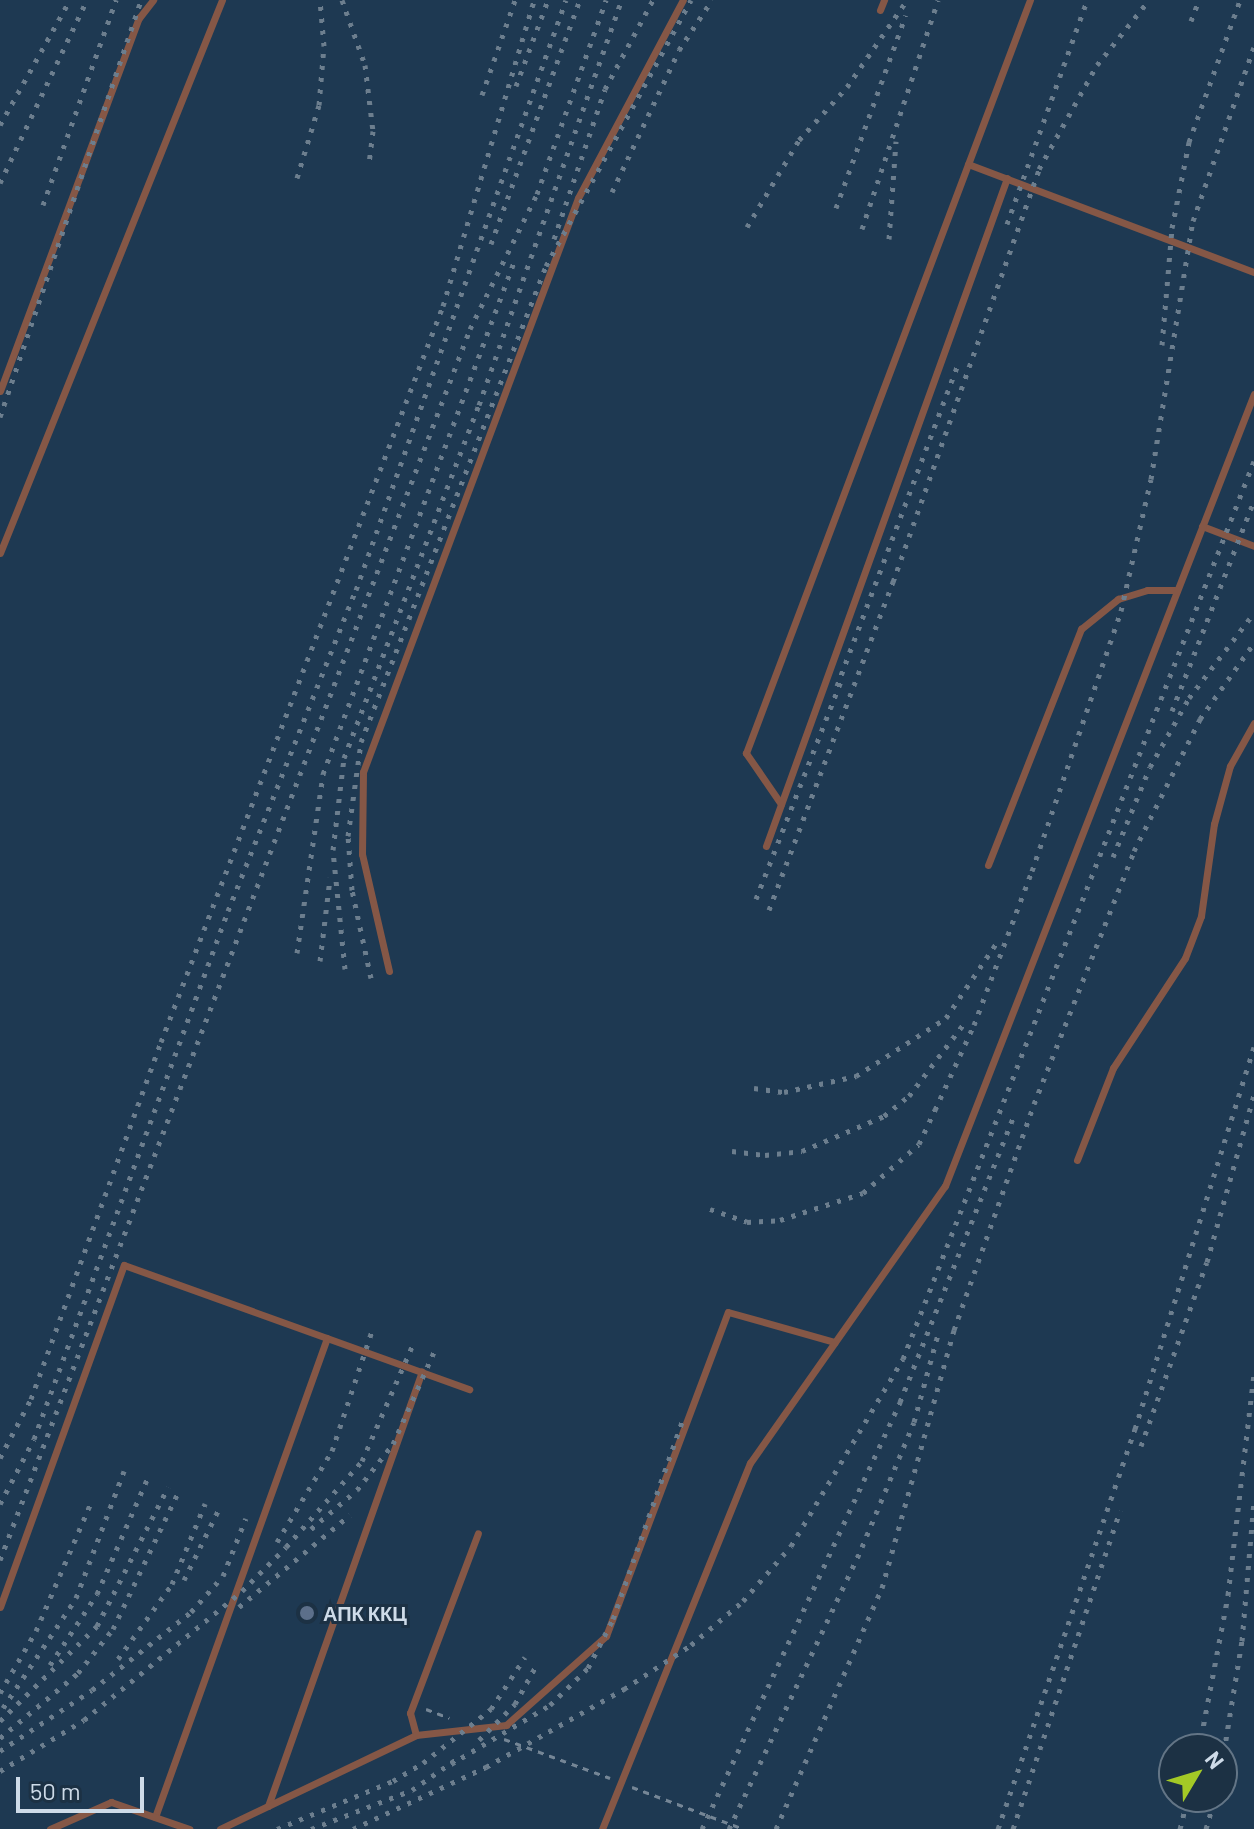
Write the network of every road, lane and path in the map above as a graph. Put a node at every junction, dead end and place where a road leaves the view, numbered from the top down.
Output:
1 (153, 0) edge
2 (222, 0) edge
3 (683, 0) edge
4 (884, 0) edge
5 (1030, 0) edge
6 (880, 10) dead end
7 (968, 164) junction
8 (1007, 178) junction
9 (1254, 272) edge
10 (0, 391) edge
11 (1254, 394) edge
12 (1202, 526) junction
13 (1254, 546) edge
14 (0, 553) edge
15 (1177, 590) junction
16 (1254, 723) edge
17 (781, 804) junction
18 (766, 846) dead end
19 (988, 865) dead end
20 (389, 971) dead end
21 (1077, 1160) dead end
22 (327, 1338) junction
23 (835, 1342) junction
24 (422, 1372) junction
25 (469, 1389) dead end
26 (478, 1533) dead end
27 (0, 1607) edge
28 (417, 1706) dead end
29 (462, 1723) dead end
30 (491, 1734) dead end
31 (416, 1735) junction
32 (610, 1779) dead end
33 (625, 1784) dead end
34 (268, 1806) junction
35 (155, 1817) junction
36 (50, 1829) edge
37 (189, 1829) edge
38 (220, 1829) edge
39 (602, 1829) edge
40 (744, 1829) edge

1 - 10 lane
2 - 14 lane
3 - 20 lane
4 - 6 lane
5 - 7 lane
7 - 8 lane
7 - 17 lane
8 - 9 lane
8 - 17 lane
11 - 12 lane
12 - 13 lane
12 - 15 lane
15 - 19 lane
15 - 23 lane
16 - 21 lane
17 - 18 lane
22 - 24 lane
22 - 27 lane
22 - 35 lane
23 - 31 lane
23 - 39 lane
24 - 25 lane
24 - 34 lane
26 - 31 lane
28 - 29 path
30 - 32 path
31 - 34 lane
33 - 40 path
34 - 38 lane
35 - 36 lane
35 - 37 lane

